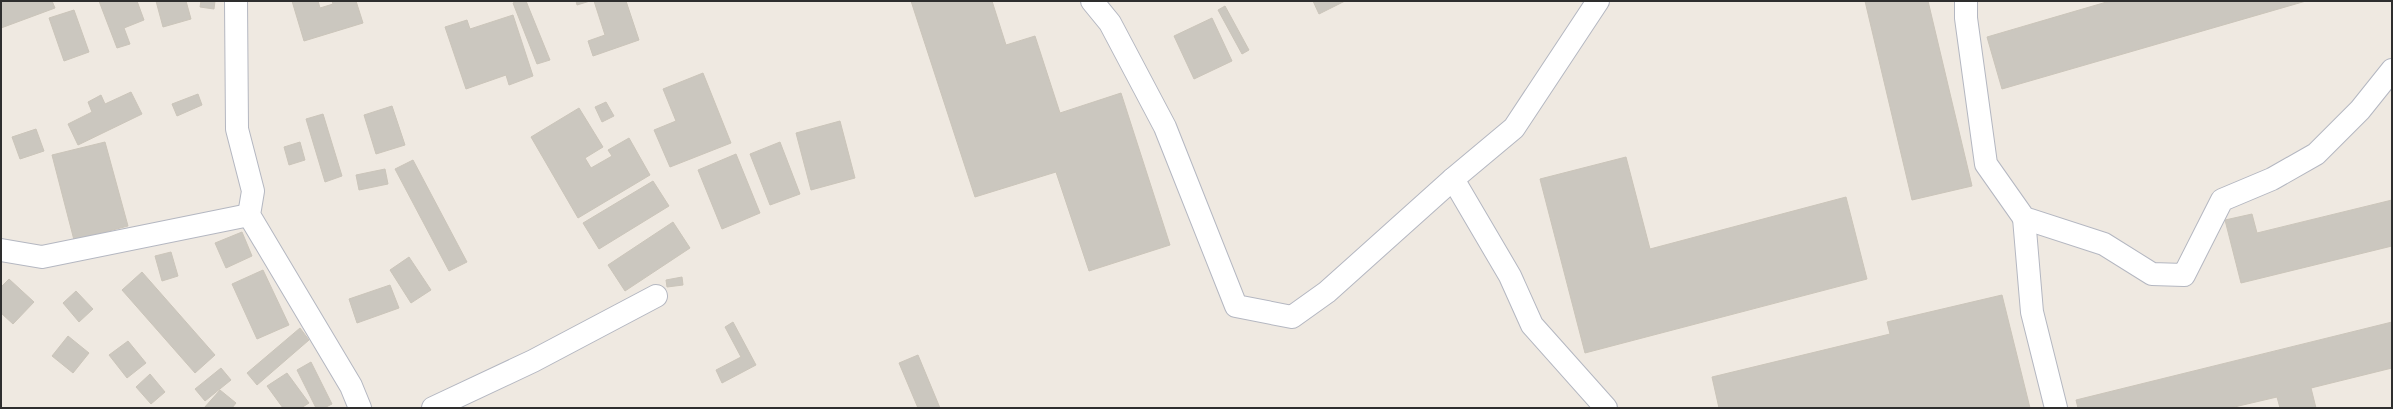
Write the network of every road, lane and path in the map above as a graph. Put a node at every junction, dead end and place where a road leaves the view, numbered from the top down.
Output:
1 (236, 1) edge
2 (1092, 1) edge
3 (1598, 1) edge
4 (1966, 1) edge
5 (2392, 70) edge
6 (1453, 179) junction
7 (249, 215) junction
8 (2024, 218) junction
9 (1, 250) edge
10 (656, 296) dead end
11 (360, 408) edge
12 (433, 408) edge
13 (1606, 408) edge
14 (2056, 408) edge

1 - 7 street
2 - 6 street
3 - 6 street
4 - 8 street
5 - 8 street
6 - 13 street
7 - 9 street
7 - 11 street
8 - 14 street
10 - 12 street

